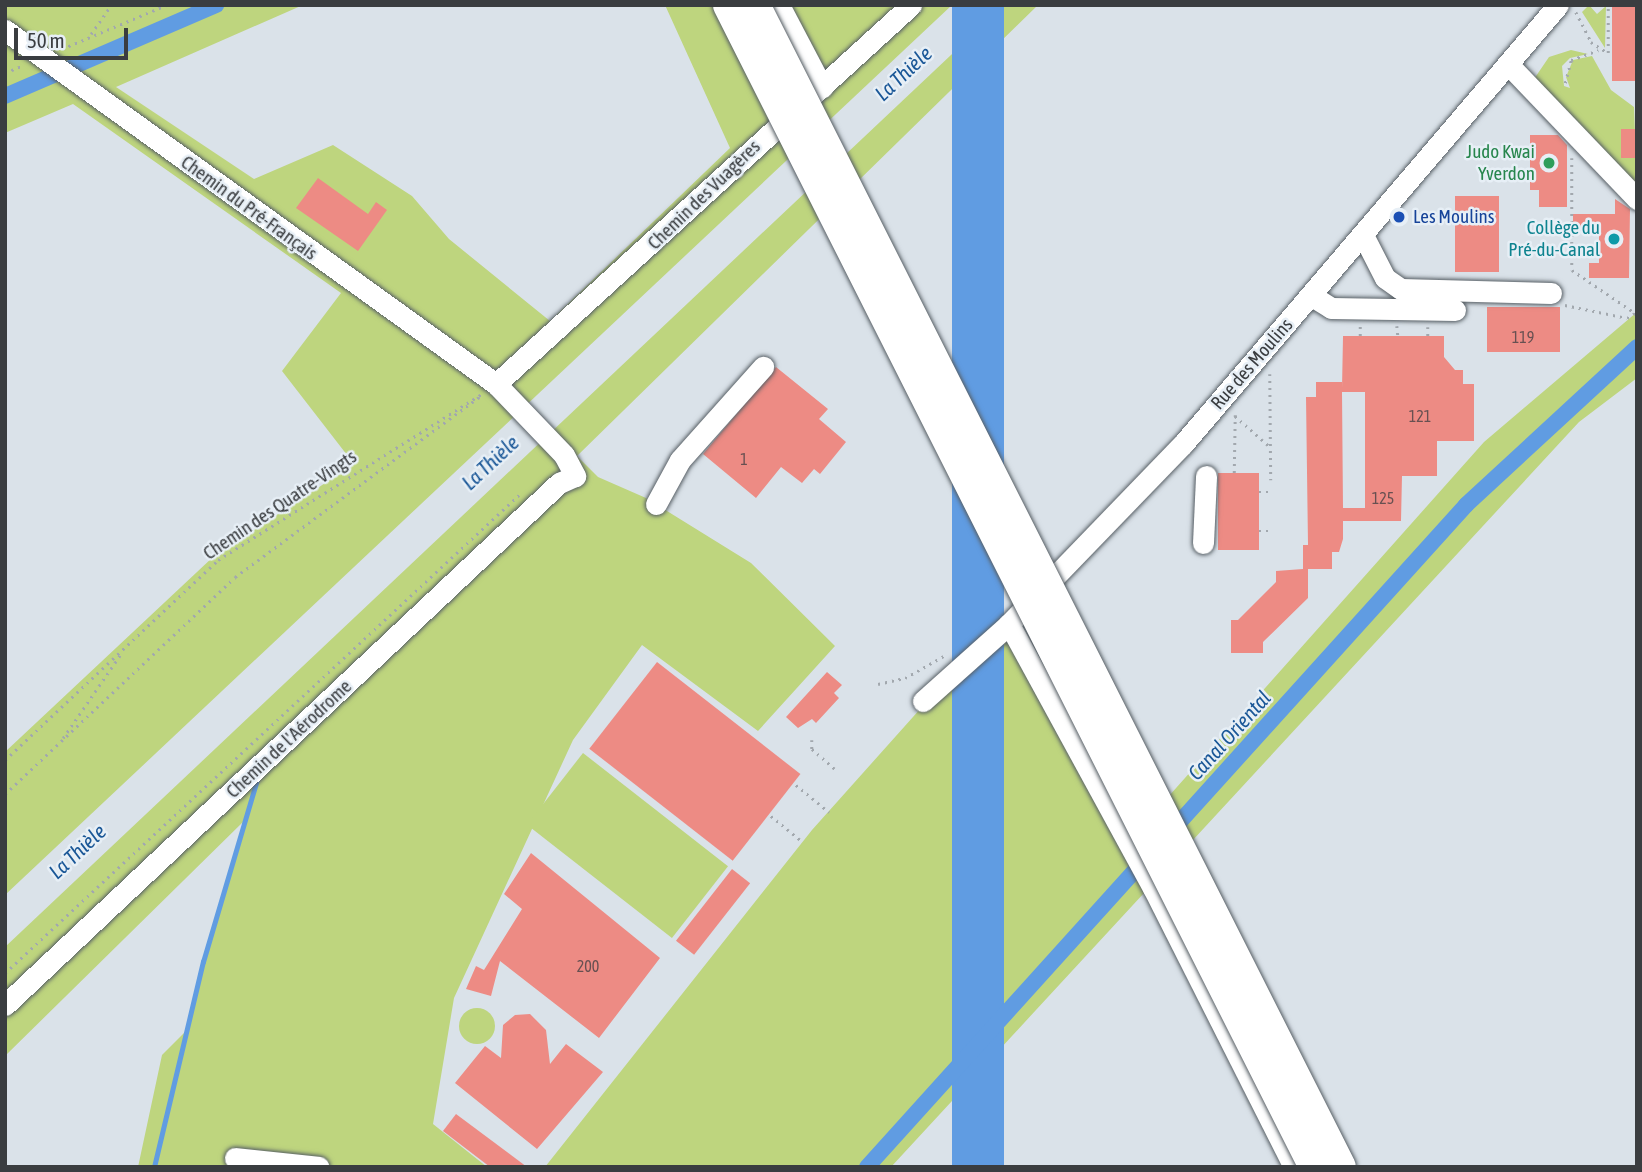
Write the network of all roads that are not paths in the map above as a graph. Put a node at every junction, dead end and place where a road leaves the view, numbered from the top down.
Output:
1 (729, 5) edge
2 (754, 5) edge
3 (779, 5) edge
4 (911, 5) edge
5 (1567, 9) edge
6 (5, 30) edge
7 (1508, 64) junction
8 (822, 87) junction
9 (1637, 199) edge
10 (1363, 234) junction
11 (1551, 293) road end
12 (1312, 296) junction
13 (1455, 310) dead end
14 (1289, 321) junction
15 (1295, 344) dead end
16 (763, 367) dead end
17 (494, 389) junction
18 (575, 476) joint
19 (1206, 476) dead end
20 (656, 504) dead end
21 (1203, 543) dead end
22 (1009, 624) junction
23 (923, 701) dead end
24 (5, 1005) edge
25 (235, 1158) dead end
26 (319, 1167) edge
27 (1294, 1167) edge
28 (1315, 1167) edge
29 (1340, 1167) edge

1 - 28 highway, bridge
2 - 29 highway, bridge
3 - 8 street
4 - 8 street, Chemin des Vuagères
5 - 7 street, Rue des Moulins
6 - 17 street, Chemin du Pré-Français
7 - 9 street
7 - 10 street, Rue des Moulins
8 - 17 street, Chemin des Vuagères
10 - 11 street
10 - 12 street, Rue des Moulins
12 - 13 street
12 - 14 street, Rue des Moulins
14 - 15 street
14 - 22 street, Rue des Moulins
16 - 20 street
17 - 18 street, Chemin du Pré-Français
18 - 24 street, Chemin de l'Aérodrome
19 - 21 street
22 - 23 street, Rue des Moulins
22 - 27 street
25 - 26 street

